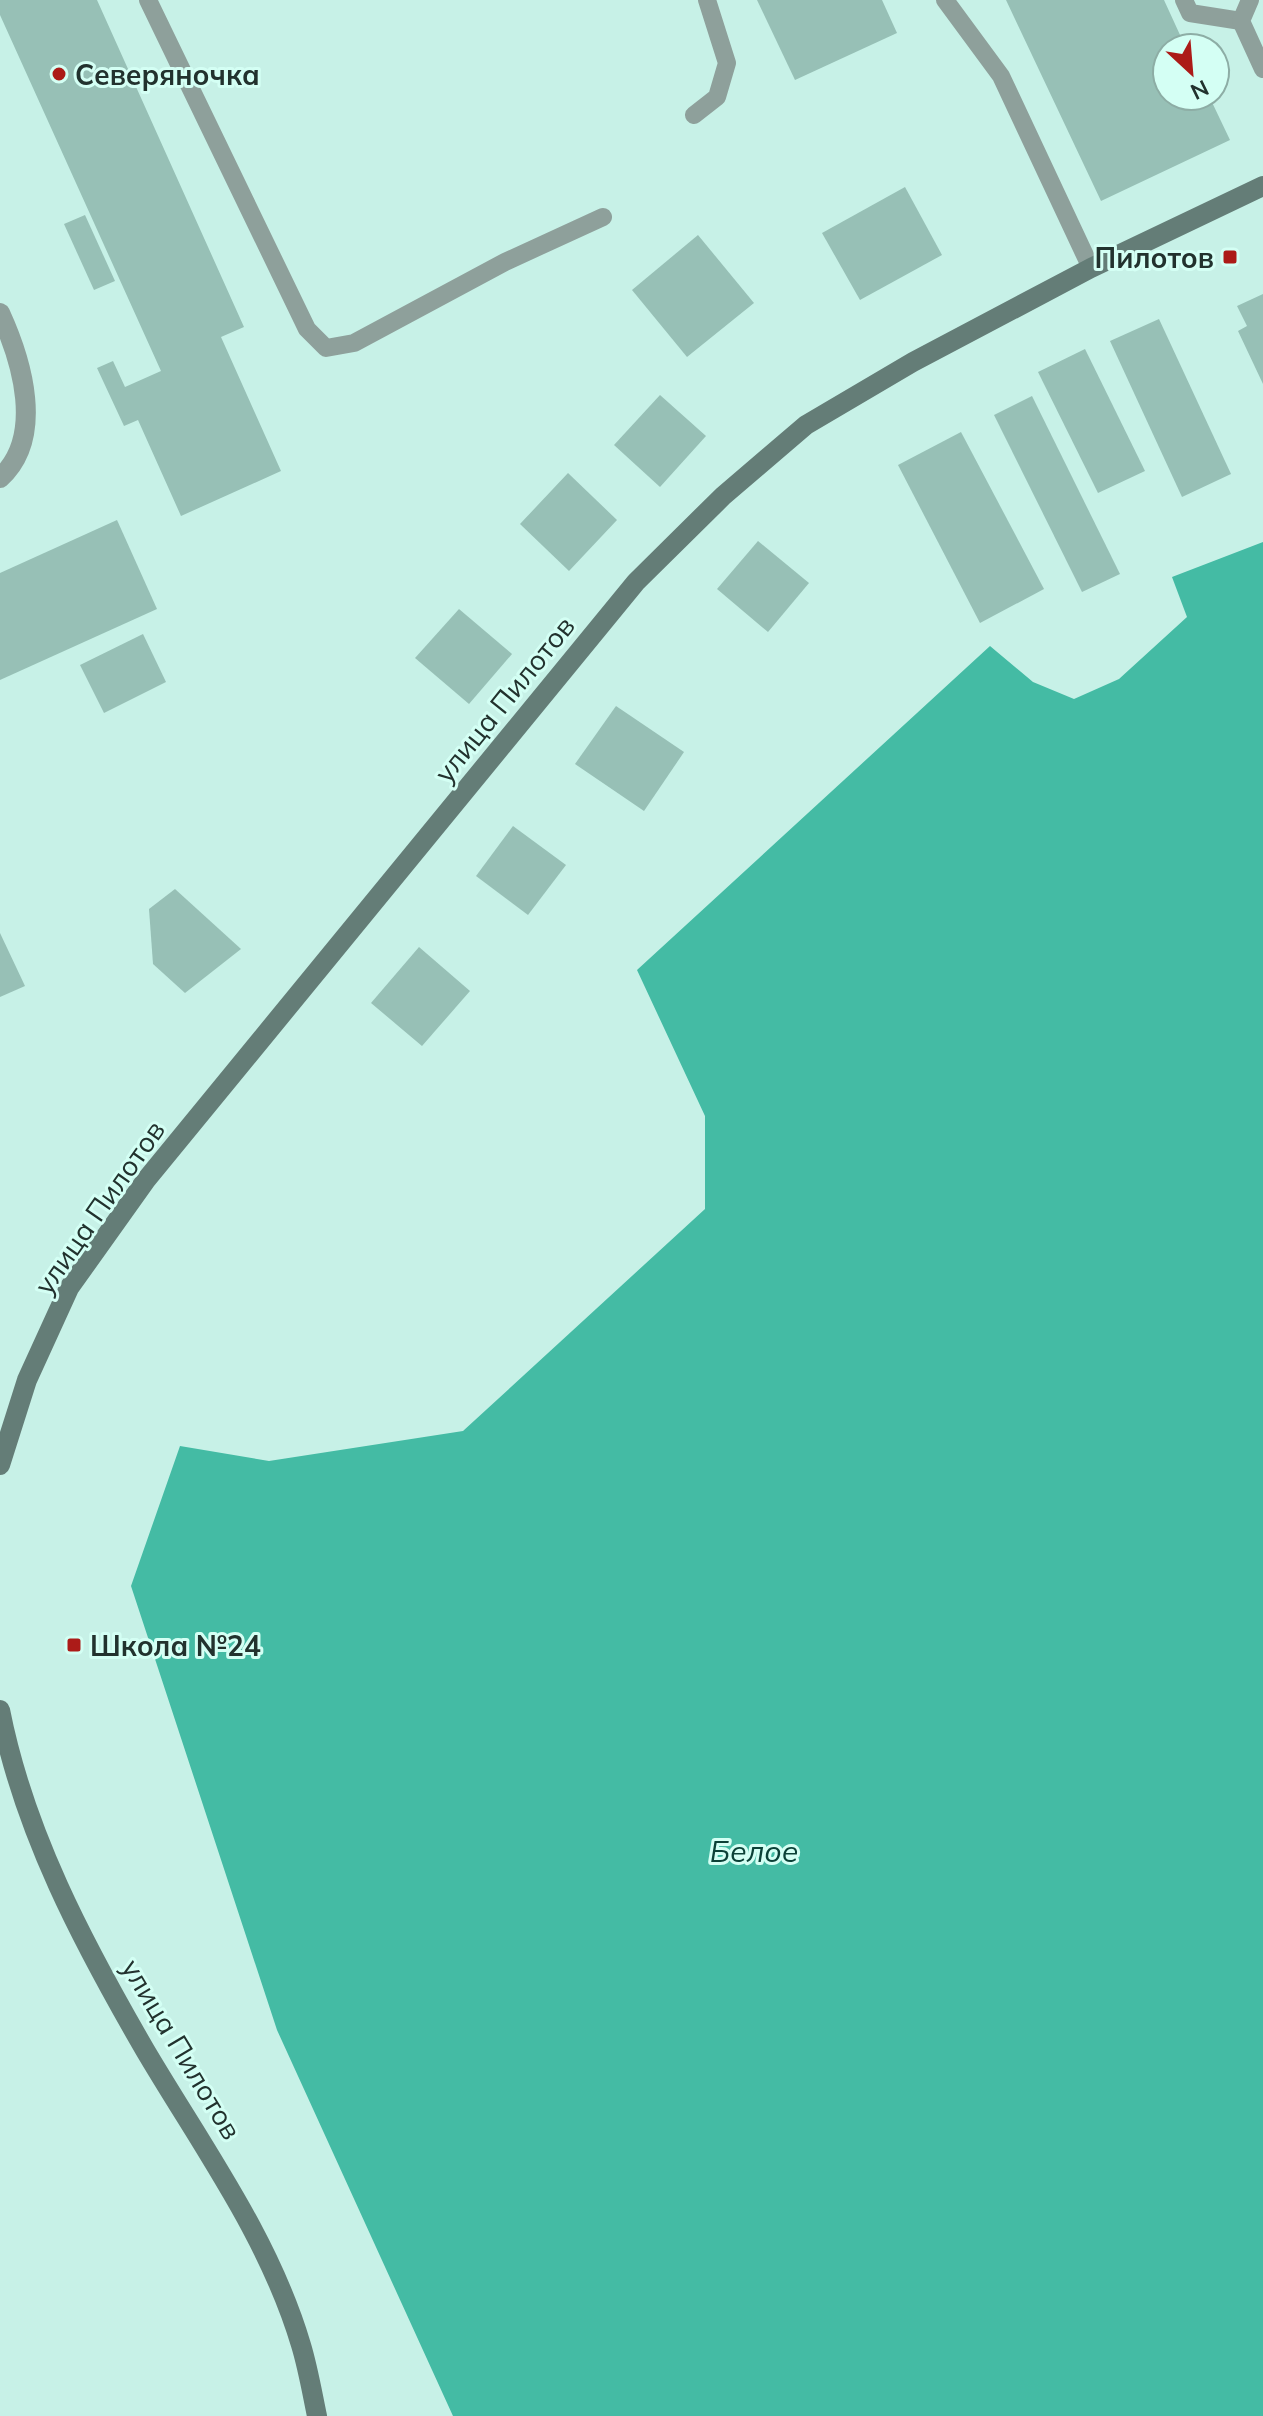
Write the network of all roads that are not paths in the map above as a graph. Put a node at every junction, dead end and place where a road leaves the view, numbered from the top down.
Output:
1 (707, 0) edge
2 (945, 0) edge
3 (1184, 0) edge
4 (1250, 0) edge
5 (153, 1) edge
6 (1241, 21) junction
7 (1263, 69) edge
8 (694, 115) dead end
9 (1263, 186) edge
10 (603, 217) dead end
11 (1091, 268) junction
12 (0, 313) edge
13 (0, 478) edge
14 (0, 1465) edge
15 (0, 1710) edge
16 (317, 2416) edge

1 - 8 lane
2 - 11 lane
3 - 6 lane
4 - 6 lane
5 - 10 lane
6 - 7 lane
9 - 11 street, улица Пилотов
11 - 14 street, улица Пилотов
12 - 13 street
15 - 16 street, улица Пилотов

